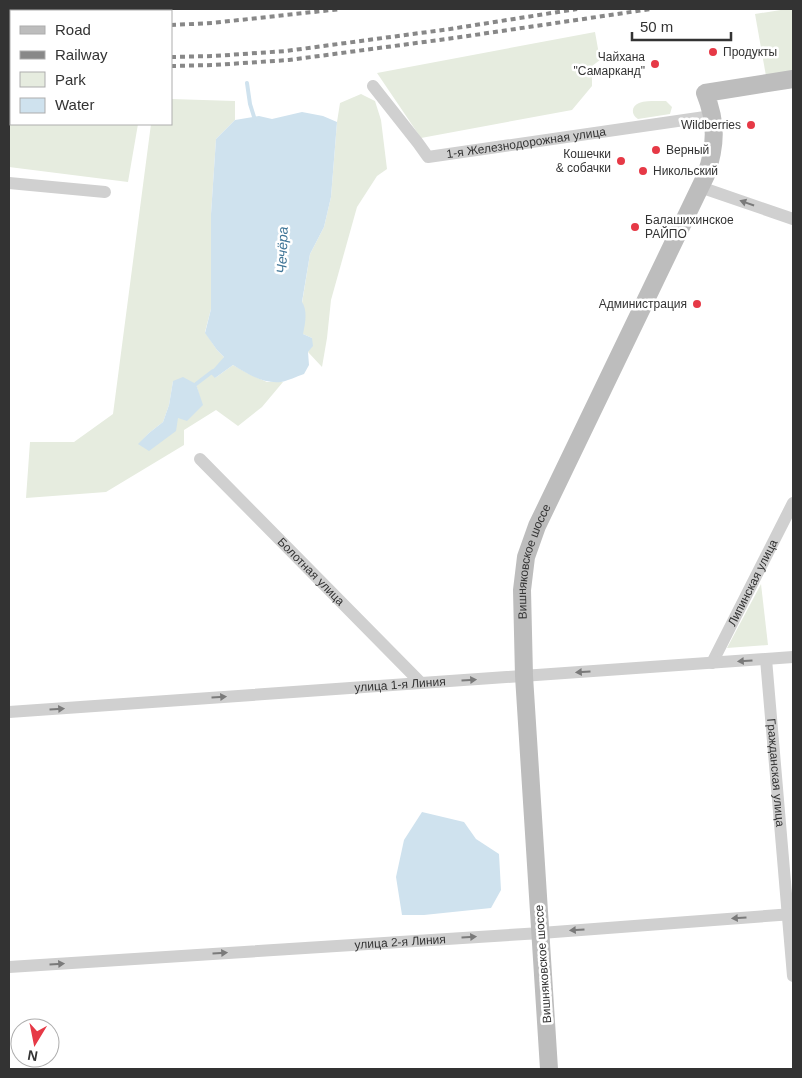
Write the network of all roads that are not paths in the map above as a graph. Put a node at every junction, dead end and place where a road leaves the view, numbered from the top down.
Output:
1 (793, 79) edge
2 (373, 86) dead end
3 (712, 116) junction
4 (9, 183) edge
5 (700, 187) junction
6 (105, 192) dead end
7 (793, 219) edge
8 (200, 459) dead end
9 (793, 503) edge
10 (793, 658) edge
11 (766, 659) junction
12 (712, 663) junction
13 (524, 676) junction
14 (421, 683) junction
15 (9, 712) edge
16 (791, 915) edge
17 (541, 933) junction
18 (9, 967) edge
19 (793, 976) edge
20 (549, 1069) edge

1 - 3 street, Вишняковское шоссе
2 - 3 street, 1-я Железнодорожная улица
3 - 5 street, Вишняковское шоссе
4 - 6 street
7 -> 5 street
5 - 13 street, Вишняковское шоссе
8 - 14 street, Болотная улица
9 - 12 street, Липинская улица
10 - 11 street, улица 1-я Линия
11 -> 12 street, улица 1-я Линия
11 - 16 street, Гражданская улица
12 -> 13 street, улица 1-я Линия
14 -> 13 street, улица 1-я Линия
13 - 17 street, Вишняковское шоссе
15 -> 14 street, улица 1-я Линия
16 -> 17 street, улица 2-я Линия
16 - 19 street, Гражданская улица
18 -> 17 street, улица 2-я Линия
17 - 20 street, Вишняковское шоссе

